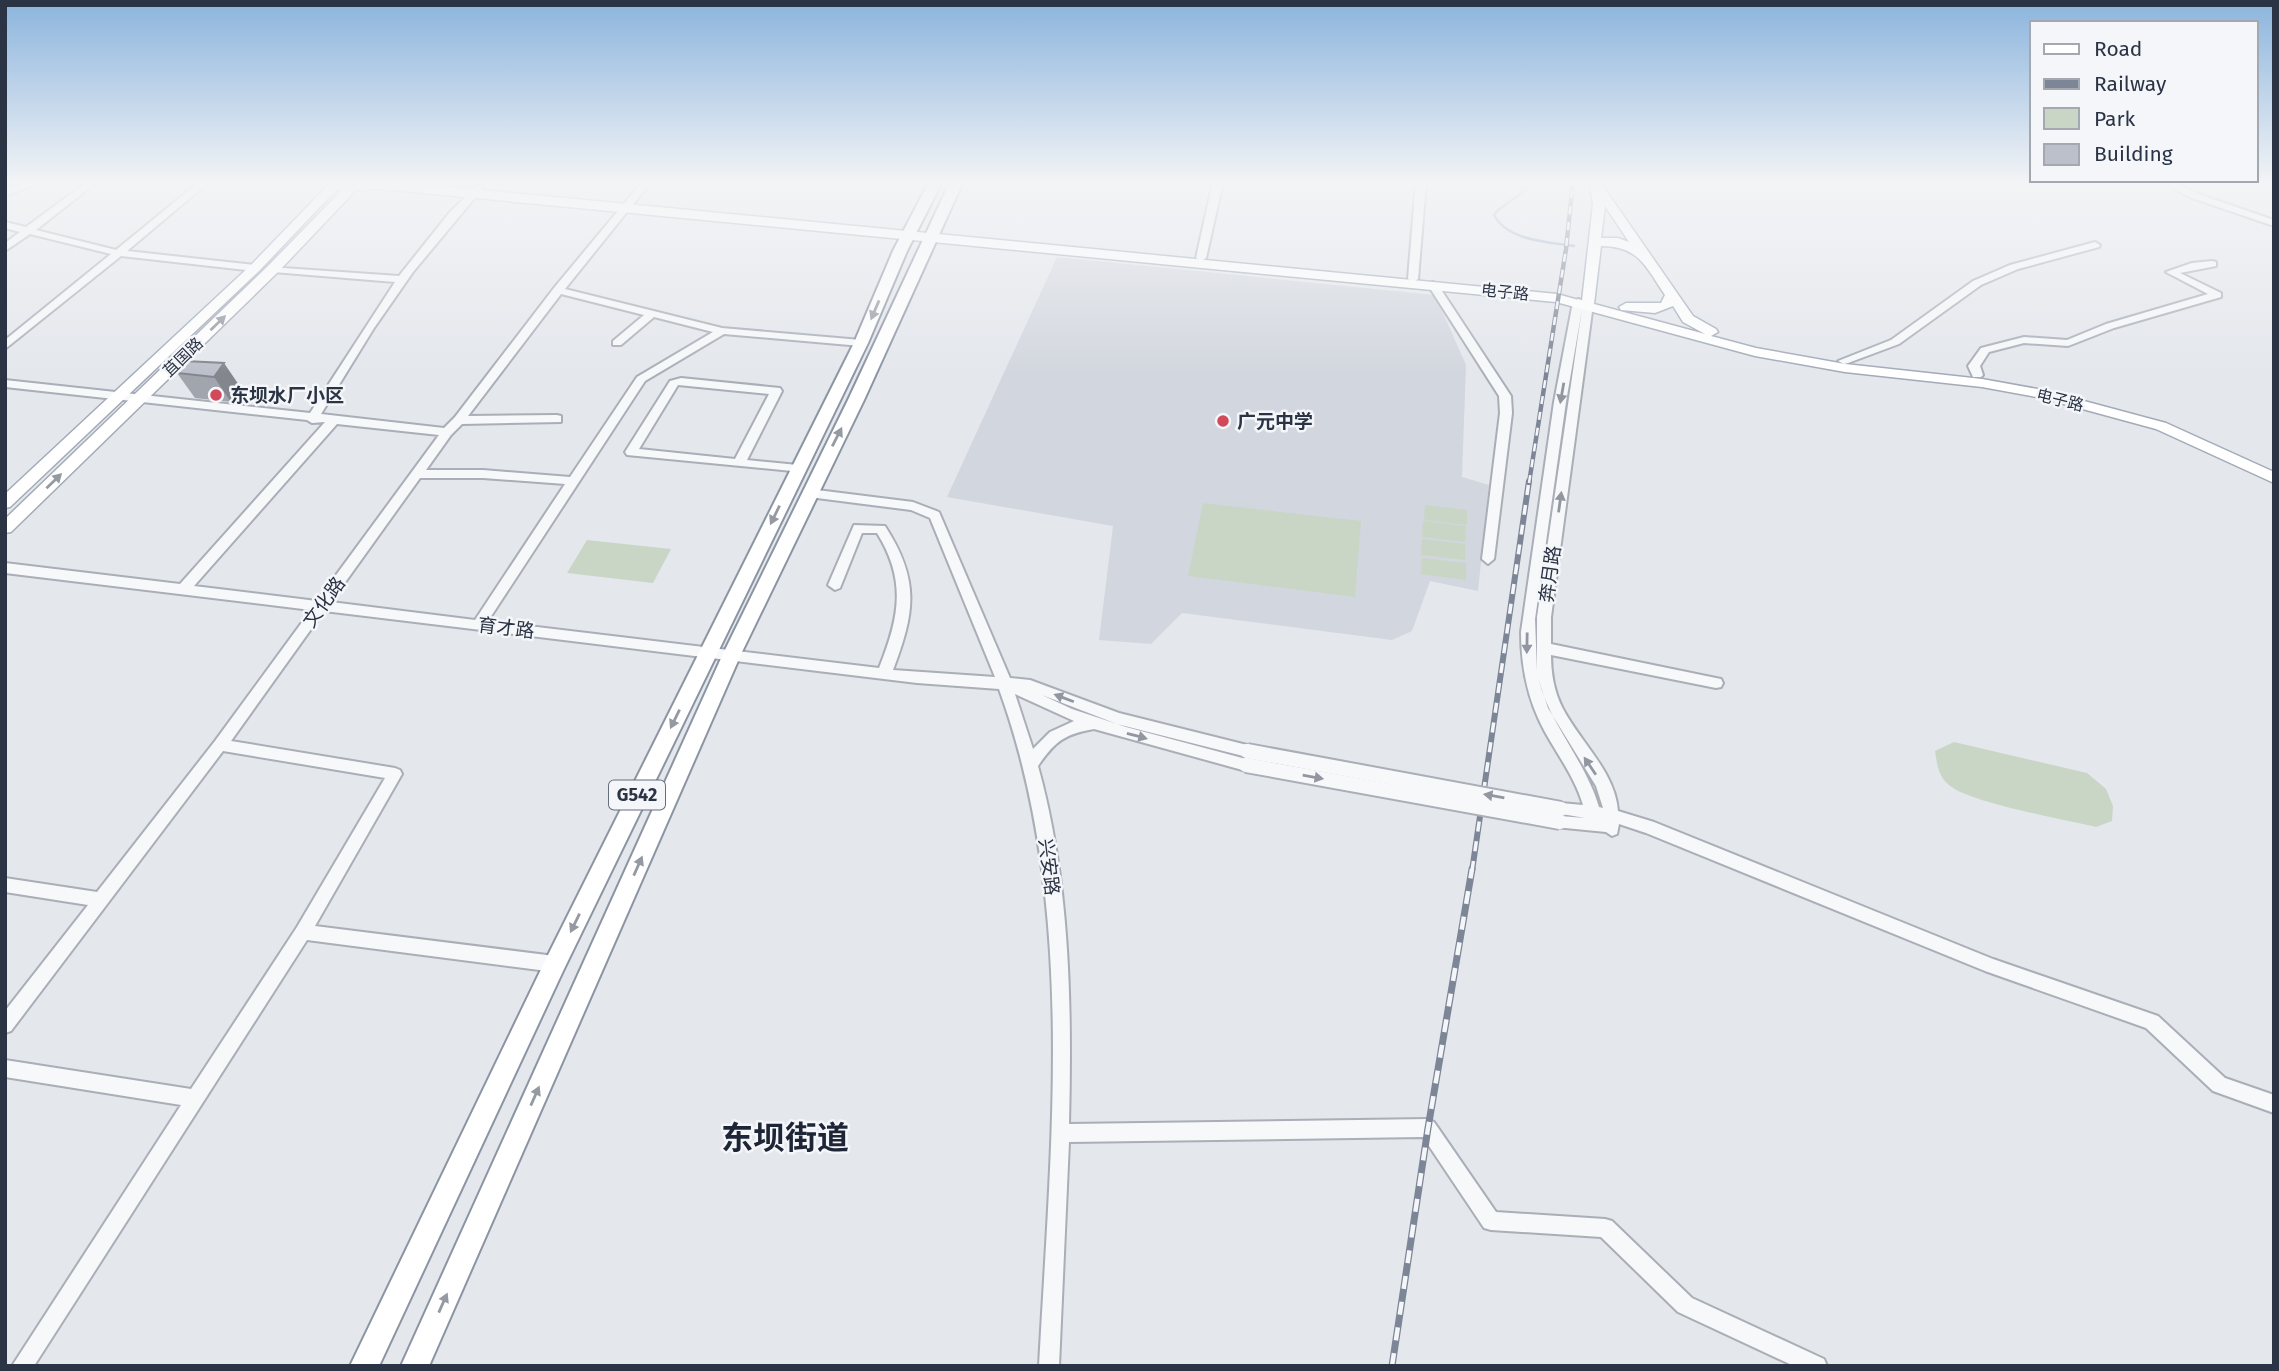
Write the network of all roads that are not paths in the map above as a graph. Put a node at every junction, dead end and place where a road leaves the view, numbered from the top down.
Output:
1 (90, 246) edge
2 (127, 246) edge
3 (278, 246) edge
4 (292, 246) edge
5 (429, 246) edge
6 (594, 246) edge
7 (903, 246) edge
8 (928, 246) edge
9 (1051, 246) edge
10 (1068, 246) edge
11 (1205, 246) edge
12 (1416, 246) edge
13 (1593, 246) edge
14 (1628, 246) edge
15 (1638, 246) edge
16 (2091, 246) edge
17 (1642, 252) junction
18 (118, 253) junction
19 (1202, 258) junction
20 (2213, 264) dead end
21 (255, 268) junction
22 (273, 269) junction
23 (402, 279) junction
24 (1413, 279) junction
25 (1433, 285) junction
26 (558, 290) junction
27 (1671, 295) junction
28 (1586, 299) junction
29 (652, 313) junction
30 (722, 331) junction
31 (617, 343) dead end
32 (861, 343) junction
33 (5, 346) edge
34 (1844, 361) junction
35 (1977, 375) junction
36 (5, 383) edge
37 (119, 396) junction
38 (139, 400) junction
39 (312, 419) junction
40 (557, 419) dead end
41 (459, 420) junction
42 (333, 421) junction
43 (447, 432) junction
44 (739, 463) junction
45 (798, 469) junction
46 (2274, 470) edge
47 (416, 474) junction
48 (2274, 478) edge
49 (574, 481) junction
50 (810, 493) junction
51 (5, 503) edge
52 (5, 528) edge
53 (1488, 559) dead end
54 (5, 568) edge
55 (835, 585) dead end
56 (183, 590) junction
57 (320, 607) junction
58 (727, 611) junction
59 (751, 614) junction
60 (479, 625) junction
61 (1543, 649) junction
62 (707, 652) junction
63 (732, 654) junction
64 (884, 674) junction
65 (692, 682) junction
66 (1006, 683) junction
67 (1716, 683) dead end
68 (718, 686) junction
69 (1094, 723) junction
70 (220, 745) junction
71 (1247, 758) junction
72 (1029, 767) junction
73 (1594, 819) junction
74 (1611, 822) junction
75 (5, 885) edge
76 (100, 900) junction
77 (303, 932) junction
78 (555, 964) junction
79 (5, 1025) edge
80 (5, 1068) edge
81 (195, 1098) junction
82 (2274, 1104) edge
83 (1059, 1133) junction
84 (22, 1366) edge
85 (364, 1366) edge
86 (415, 1366) edge
87 (1049, 1366) edge
88 (1817, 1366) edge

1 - 18 street
2 - 18 street
3 - 21 main road, 苴国路
4 - 22 main road, 苴国路
5 - 23 street
6 - 26 street, 文化路
7 -> 32 highway, G542
50 -> 8 highway, G542
9 - 25 main road, 电子路
10 - 19 main road, 电子路
11 - 19 street
12 - 24 street
13 - 28 main road
14 - 17 main road
15 - 17 main road, 电子路
16 - 34 street
17 - 27 main road, 电子路
18 - 21 street
18 - 33 street
19 - 24 main road, 电子路
20 - 35 street
21 - 37 main road, 苴国路
22 - 23 street
38 -> 22 main road, 苴国路
23 - 39 street
24 - 28 main road, 电子路
25 - 28 main road, 电子路
25 - 53 street
26 - 29 street
26 - 41 street, 文化路
27 - 28 main road
27 - 34 main road, 电子路
28 - 48 main road, 电子路
61 -> 28 street, 奔月路
28 -> 73 street
29 - 30 street
29 - 31 street
30 - 32 street
30 - 49 street
32 - 45 highway, G542
34 - 35 main road, 电子路
35 - 46 main road, 电子路
36 - 37 street
37 - 38 street
37 - 51 main road, 苴国路
38 - 39 street
52 -> 38 main road, 苴国路
39 - 42 street
40 - 41 street
41 - 43 street, 文化路
42 - 43 street
42 - 56 street
43 - 47 street, 文化路
44 - 44 street
44 - 45 street
45 -> 58 highway, G542
47 - 49 street
47 - 57 street, 文化路
49 - 60 street
50 - 59 highway, G542
50 - 66 street, 兴安路
54 - 56 street, 育才路
55 - 64 street
56 - 57 street, 育才路
57 - 60 street, 育才路
57 - 70 street, 文化路
58 - 59 main road
58 - 62 highway, G542
59 - 63 highway, G542
60 - 62 street, 育才路
61 - 67 street
74 -> 61 street, 奔月路
62 - 63 street, 育才路
62 - 65 highway, G542
63 - 64 street, 育才路
63 - 68 highway, G542
64 - 66 street, 育才路
65 - 68 main road
65 -> 78 highway, G542
66 - 69 street
71 -> 66 street, 育才路
66 - 72 street, 兴安路
86 -> 68 highway, G542
69 -> 71 street
69 - 72 street
70 - 76 street, 文化路
70 - 77 street
71 - 73 street, bridge
72 - 83 street, 兴安路
73 - 74 street
74 - 82 street
75 - 76 street
76 - 79 street, 文化路
77 - 78 street
77 - 81 street
78 - 85 highway, G542
80 - 81 street
81 - 84 street
83 - 87 street, 兴安路
83 - 88 street

